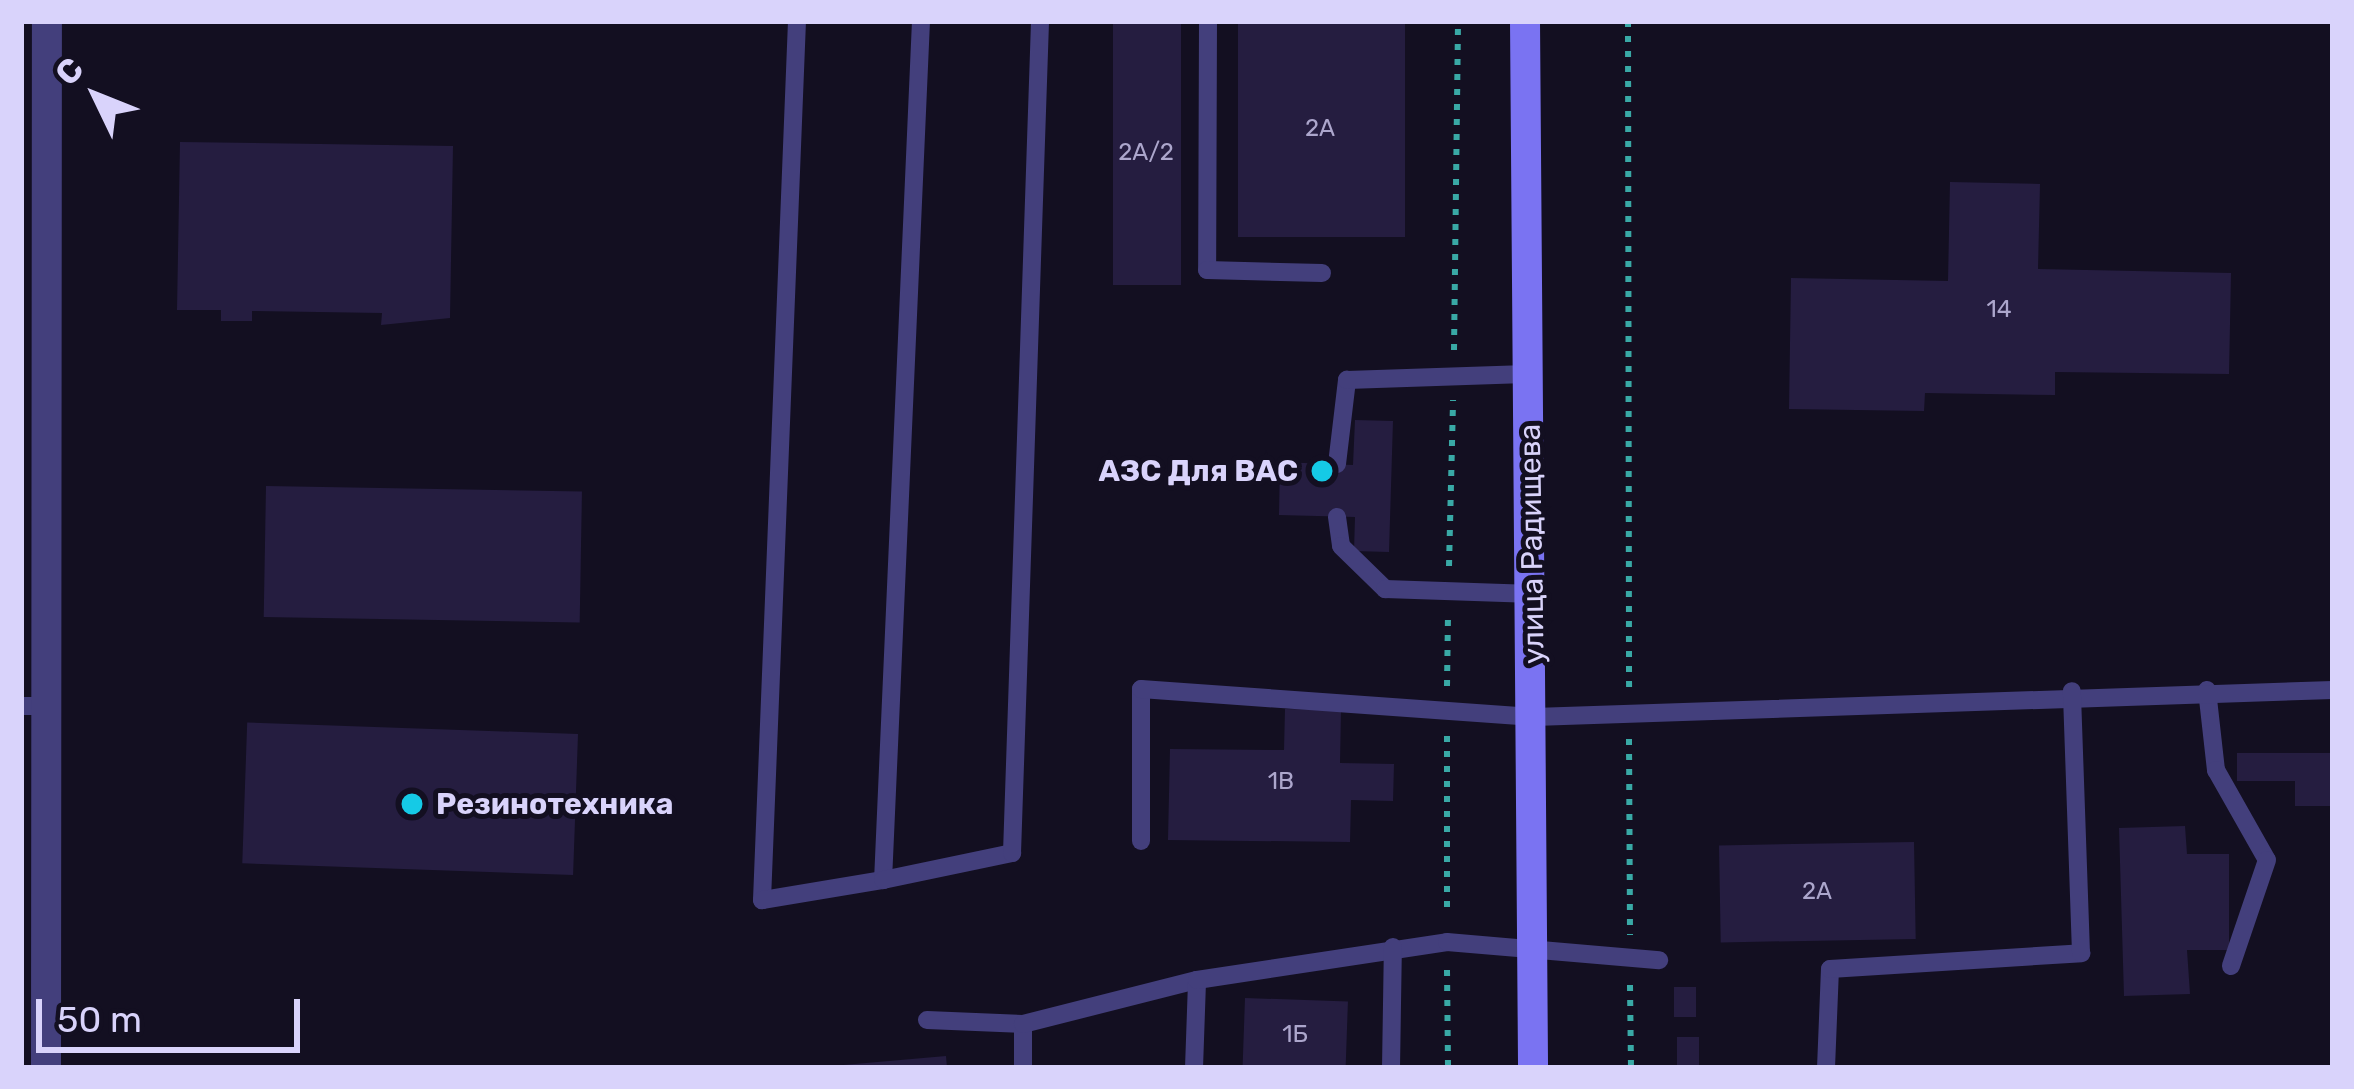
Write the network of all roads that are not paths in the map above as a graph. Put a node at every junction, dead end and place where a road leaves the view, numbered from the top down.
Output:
1 (47, 21) edge
2 (797, 21) edge
3 (921, 21) edge
4 (1040, 21) edge
5 (1208, 21) edge
6 (1525, 21) edge
7 (1322, 273) dead end
8 (1530, 374) junction
9 (1336, 464) dead end
10 (1337, 517) dead end
11 (1534, 594) junction
12 (2207, 690) junction
13 (2333, 690) edge
14 (2072, 691) junction
15 (30, 706) edge
16 (1534, 717) junction
17 (1141, 842) dead end
18 (883, 880) junction
19 (1393, 947) junction
20 (1533, 948) junction
21 (1659, 959) dead end
22 (2231, 966) dead end
23 (1197, 980) junction
24 (927, 1020) dead end
25 (1023, 1024) junction
26 (46, 1068) edge
27 (1023, 1068) edge
28 (1194, 1068) edge
29 (1390, 1068) edge
30 (1533, 1068) edge
31 (1826, 1068) edge

1 - 15 street
2 - 18 lane
3 - 18 lane
4 - 18 lane
5 - 7 lane
6 - 8 street, улица Радищева
8 - 9 lane
8 - 11 street, улица Радищева
10 - 11 lane
11 - 16 street, улица Радищева
12 - 13 lane
12 - 14 lane
12 - 22 lane
14 - 16 lane
14 - 31 lane
15 - 26 street
16 - 17 lane
16 - 20 street, улица Радищева
19 - 20 lane
19 - 23 lane
19 - 29 lane
20 - 21 lane
20 - 30 street, улица Радищева
23 - 25 lane
23 - 28 lane
24 - 25 lane
25 - 27 lane

